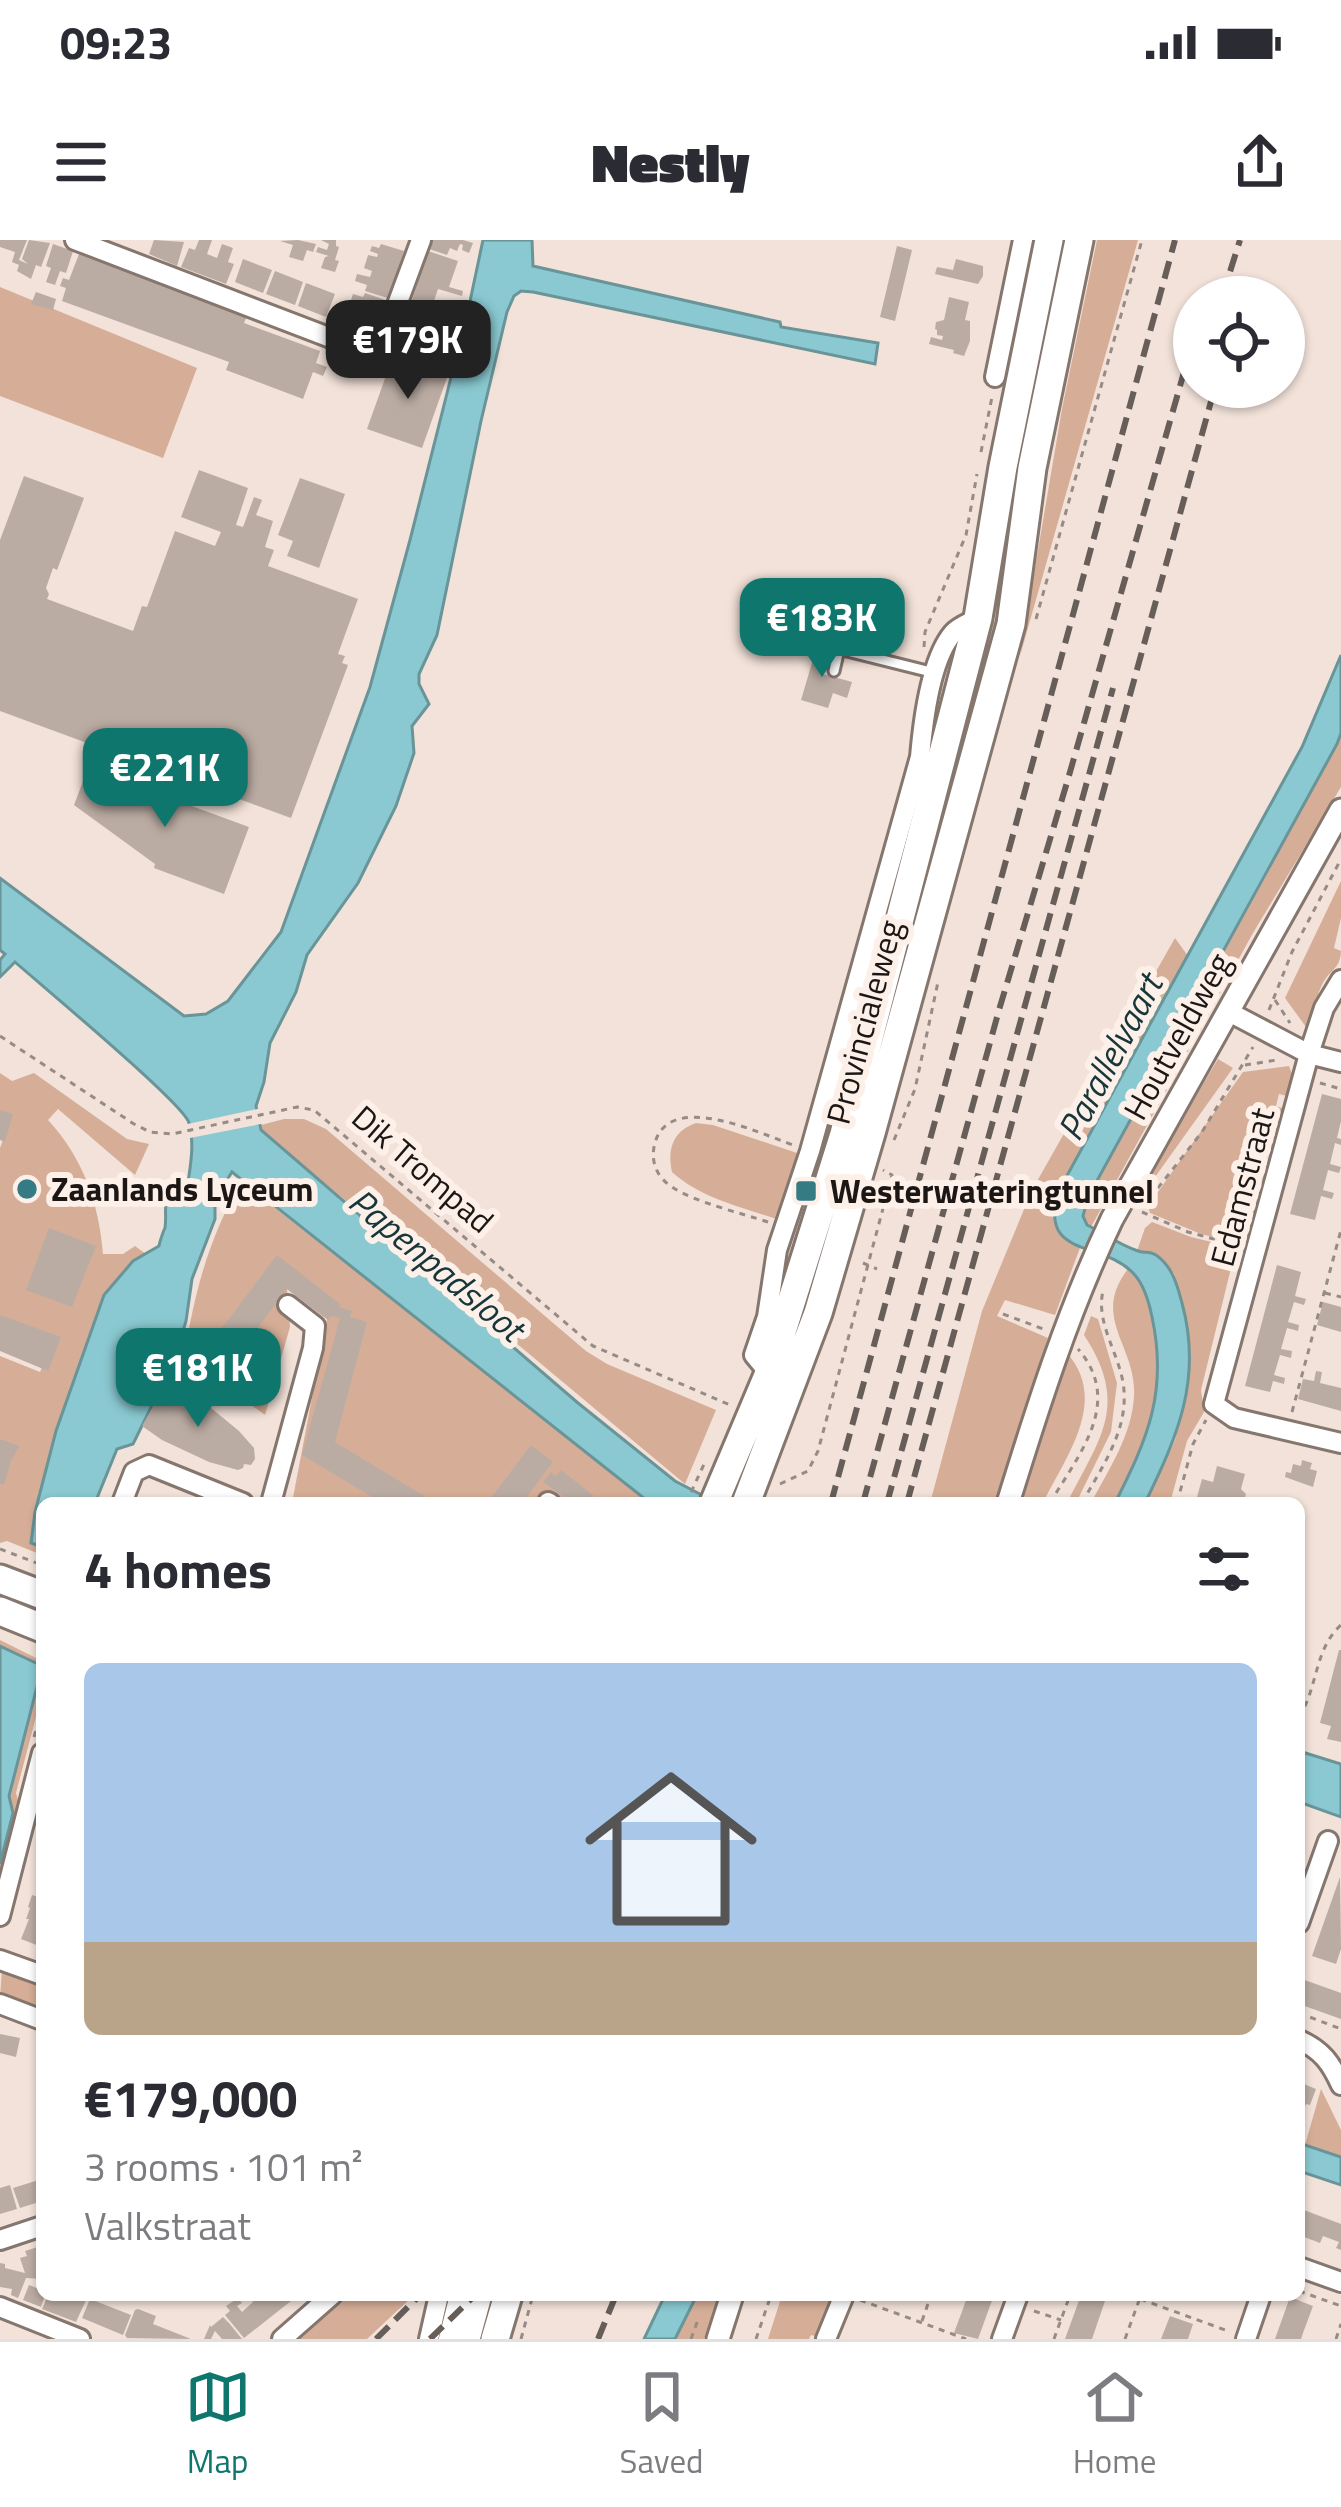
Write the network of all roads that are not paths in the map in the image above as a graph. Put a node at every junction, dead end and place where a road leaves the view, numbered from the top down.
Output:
1 (75, 240) edge
2 (421, 240) edge
3 (1029, 243) edge
4 (1078, 248) edge
5 (995, 377) road end
6 (978, 618) junction
7 (1011, 624) junction
8 (834, 671) dead end
9 (928, 671) junction
10 (1341, 810) edge
11 (1341, 980) edge
12 (1229, 1012) junction
13 (1309, 1054) junction
14 (1341, 1062) edge
15 (288, 1305) dead end
16 (769, 1373) junction
17 (1341, 1443) edge
18 (712, 1486) edge
19 (758, 1490) edge
20 (124, 1497) edge
21 (228, 1497) edge
22 (273, 1497) edge
23 (1011, 1497) edge
24 (0, 1579) edge
25 (36, 1593) edge
26 (0, 1611) edge
27 (36, 1626) edge
28 (36, 1801) edge
29 (1328, 1841) dead end
30 (1305, 1905) edge
31 (0, 1916) edge
32 (0, 1960) edge
33 (36, 1973) edge
34 (0, 2004) edge
35 (36, 2018) edge
36 (1305, 2043) edge
37 (1341, 2085) edge
38 (36, 2228) edge
39 (0, 2240) edge
40 (1305, 2269) edge
41 (1341, 2282) edge
42 (325, 2301) edge
43 (438, 2301) edge
44 (458, 2301) edge
45 (476, 2301) edge
46 (506, 2301) edge
47 (733, 2301) edge
48 (842, 2301) edge
49 (1016, 2301) edge
50 (1259, 2301) edge
51 (0, 2306) edge
52 (1246, 2338) edge
53 (80, 2339) edge
54 (282, 2339) edge
55 (429, 2339) edge
56 (448, 2339) edge
57 (466, 2339) edge
58 (496, 2339) edge
59 (718, 2339) edge
60 (826, 2339) edge
61 (1002, 2339) edge

1 - 2 street
3 - 4 main road
3 - 5 street
3 - 6 main road, Provincialeweg
4 - 7 main road, Provincialeweg
6 - 7 main road
6 - 9 street, Provincialeweg
6 - 16 main road, Provincialeweg
7 - 19 main road, Provincialeweg
8 - 9 lane
9 - 16 street, Provincialeweg
10 - 12 street, Houtveldweg
11 - 13 street, Edamstraat
12 - 13 street
12 - 23 street, Houtveldweg
13 - 14 street
13 - 17 street, Edamstraat
15 - 22 street
16 - 18 main road, Provincialeweg
20 - 21 street
24 - 25 main road
26 - 27 main road
28 - 31 street
29 - 30 street
32 - 33 street
34 - 35 street
36 - 37 street
38 - 39 street
40 - 41 street
42 - 54 street
43 - 55 street
44 - 56 street
45 - 57 main road
46 - 58 main road
47 - 59 street
48 - 60 street
49 - 61 street
50 - 52 street
51 - 53 street

